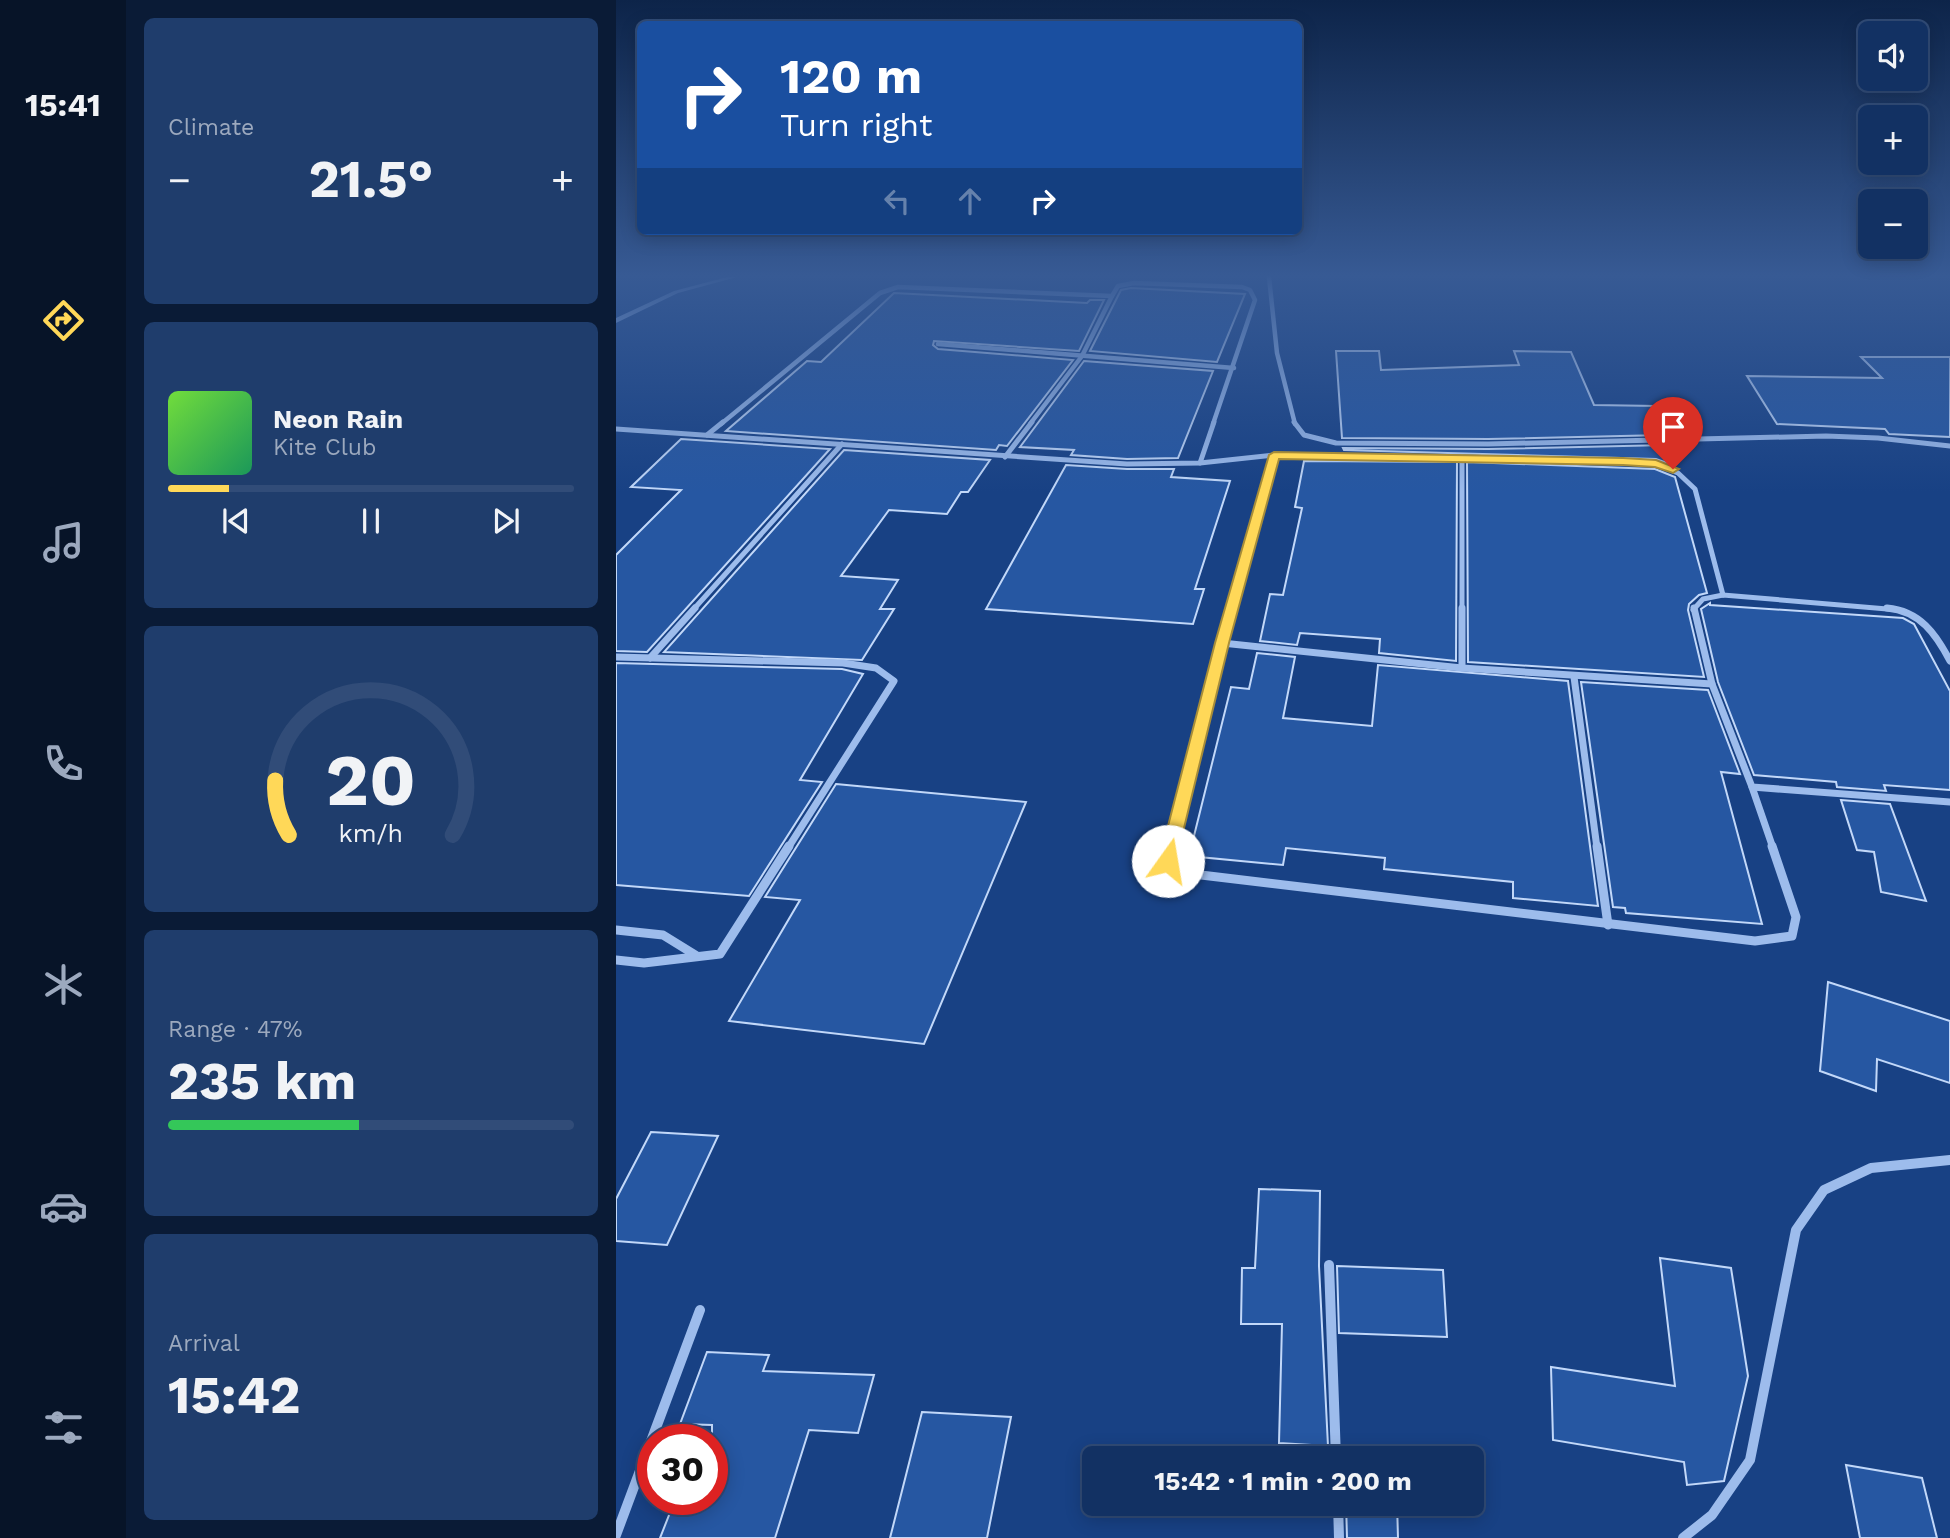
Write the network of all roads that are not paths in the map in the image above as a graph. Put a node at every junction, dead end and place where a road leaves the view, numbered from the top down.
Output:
1 (812, 349) edge
2 (995, 349) edge
3 (1086, 349) edge
4 (1240, 349) edge
5 (1277, 349) edge
6 (1082, 356) junction
7 (1234, 368) junction
8 (616, 429) edge
9 (707, 435) junction
10 (842, 444) junction
11 (1950, 446) edge
12 (1274, 455) junction
13 (1005, 457) junction
14 (1462, 457) junction
15 (1200, 463) junction
16 (1723, 596) junction
17 (1222, 643) junction
18 (616, 657) edge
19 (650, 658) junction
20 (1950, 661) edge
21 (1462, 668) junction
22 (1574, 677) junction
23 (1712, 684) junction
24 (1752, 787) junction
25 (1950, 802) edge
26 (1608, 925) junction
27 (616, 930) edge
28 (697, 957) junction
29 (616, 960) edge
30 (1950, 1160) edge
31 (1329, 1265) dead end
32 (700, 1310) dead end
33 (1336, 1446) edge
34 (1338, 1516) edge
35 (616, 1535) edge
36 (1339, 1538) edge
37 (1683, 1538) edge

1 - 9 street
2 - 6 street
3 - 6 street
4 - 7 street
5 - 11 street
6 - 7 street
6 - 13 street
7 - 15 street
8 - 9 street
9 - 10 street
10 - 13 street
10 - 19 street
12 - 14 street
12 - 15 street
12 - 17 street
13 - 15 street
14 - 16 street
14 - 21 street
16 - 20 street
16 - 23 street
17 - 21 street
17 - 26 street
18 - 19 street
19 - 28 street
21 - 22 street
22 - 23 street
22 - 26 street
23 - 24 street
24 - 25 street
24 - 26 street
27 - 28 street
28 - 29 street
30 - 37 street
31 - 33 street
32 - 35 street
34 - 36 street

